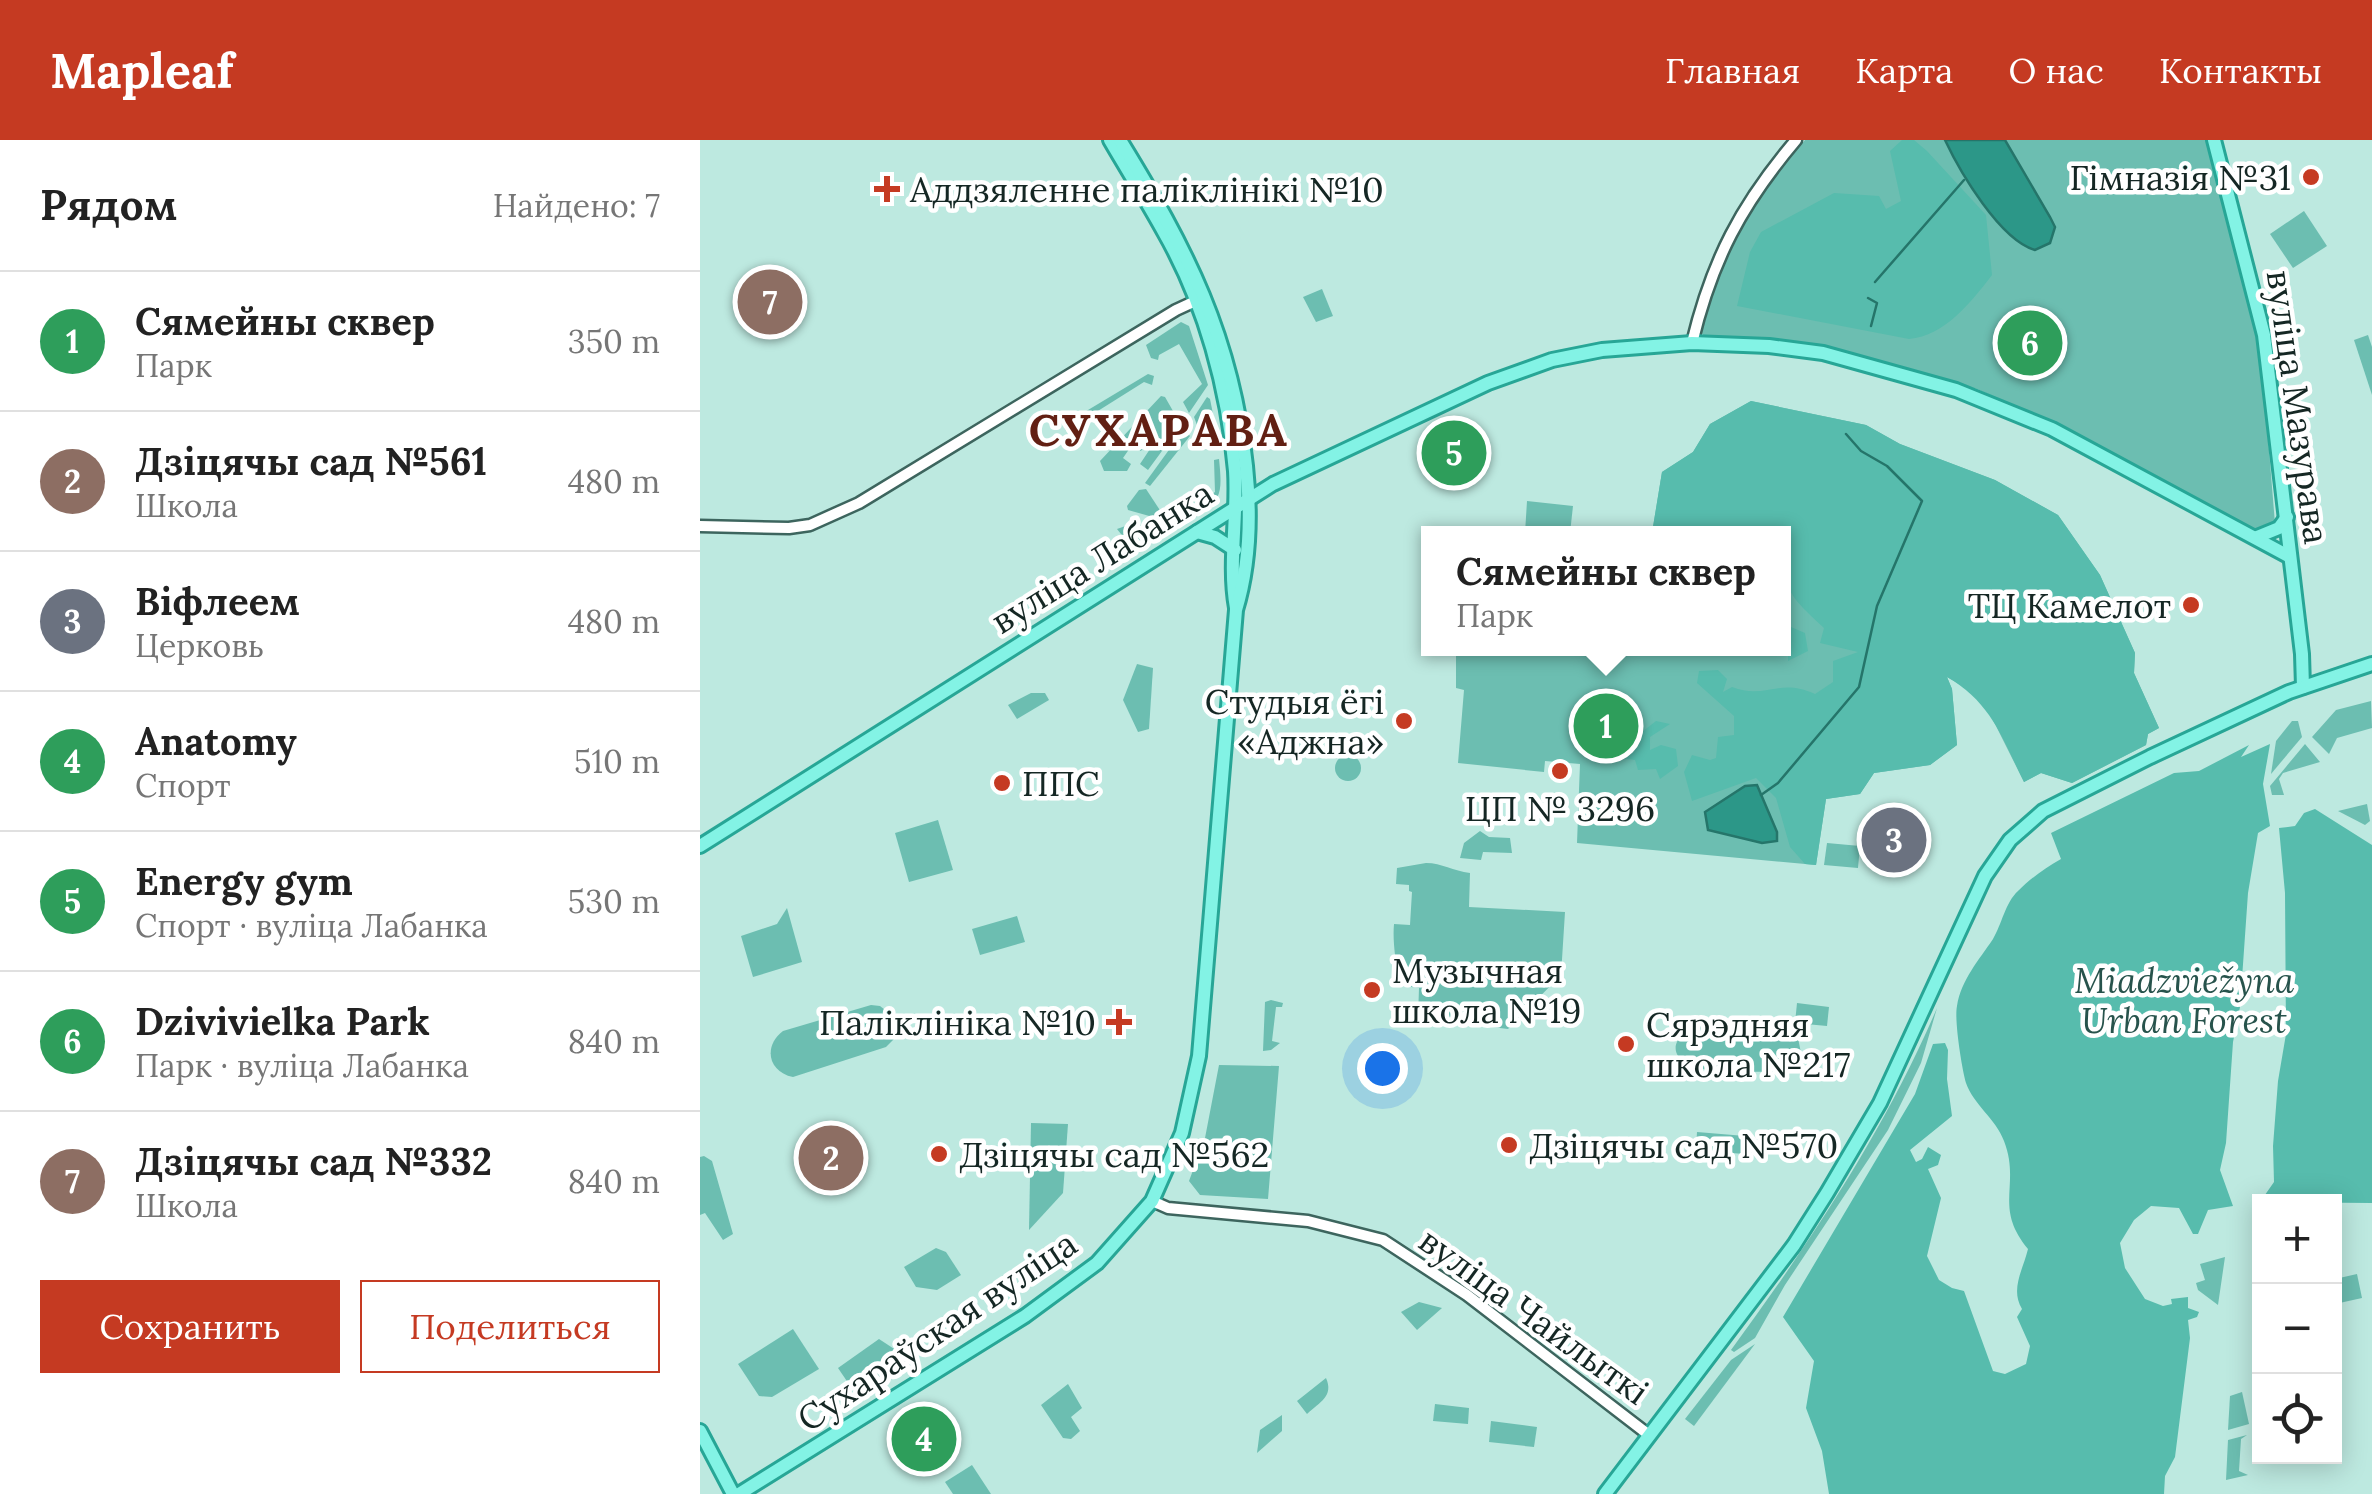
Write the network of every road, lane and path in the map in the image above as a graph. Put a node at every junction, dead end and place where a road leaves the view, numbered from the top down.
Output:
1 (1110, 140) edge
2 (1120, 140) edge
3 (1796, 140) edge
4 (2214, 140) edge
5 (1200, 299) junction
6 (1692, 343) junction
7 (1246, 468) junction
8 (1273, 484) junction
9 (1250, 498) junction
10 (1237, 507) junction
11 (2287, 518) junction
12 (700, 526) edge
13 (1197, 532) junction
14 (2257, 537) junction
15 (1235, 550) junction
16 (2290, 557) junction
17 (1236, 610) junction
18 (2372, 664) edge
19 (2304, 686) junction
20 (700, 846) edge
21 (1152, 1200) junction
22 (700, 1431) edge
23 (1649, 1435) junction
24 (736, 1494) edge
25 (1605, 1494) edge

1 - 5 main road, Сухараўская вуліца
2 - 5 main road, Сухараўская вуліца
3 - 6 street
4 - 11 main road, вуліца Мазурава
5 - 7 main road, Сухараўская вуліца
5 - 10 main road, Сухараўская вуліца
5 - 12 street
6 - 8 main road, вуліца Лабанка
6 - 14 main road, вуліца Лабанка
7 - 8 main road
7 - 9 main road, Сухараўская вуліца
8 - 9 main road, вуліца Лабанка
9 - 10 main road, вуліца Лабанка
9 - 17 main road, Сухараўская вуліца
10 - 13 main road, вуліца Лабанка
10 - 15 main road, Сухараўская вуліца
11 - 14 main road
11 - 16 main road, вуліца Мазурава
13 - 15 main road
13 - 20 main road, вуліца Лабанка
14 - 16 main road, вуліца Лабанка
15 - 17 main road, Сухараўская вуліца
16 - 19 main road, вуліца Мазурава
17 - 21 main road, Сухараўская вуліца
18 - 19 main road
19 - 23 main road
21 - 23 street, вуліца Чайлыткі
21 - 24 main road, Сухараўская вуліца
22 - 24 main road
23 - 25 main road

